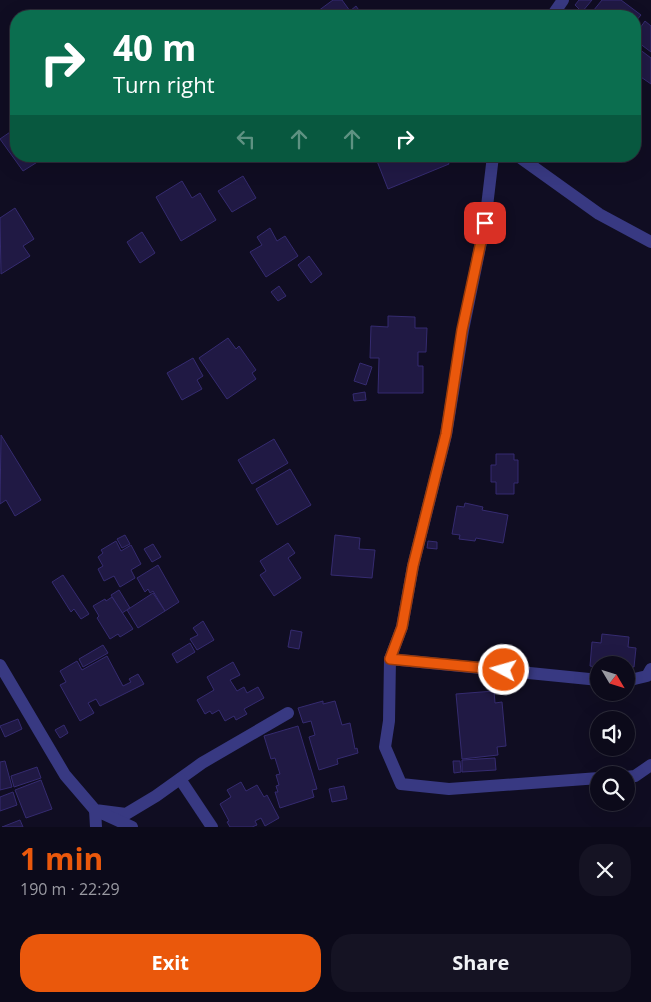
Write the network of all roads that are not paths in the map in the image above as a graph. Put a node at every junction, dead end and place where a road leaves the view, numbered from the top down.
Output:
1 (492, 162) edge
2 (526, 162) edge
3 (651, 242) edge
4 (390, 659) junction
5 (0, 665) edge
6 (651, 669) edge
7 (590, 679) edge
8 (635, 679) edge
9 (288, 713) dead end
10 (651, 765) edge
11 (635, 776) edge
12 (180, 779) junction
13 (590, 779) edge
14 (95, 810) junction
15 (96, 827) edge
16 (132, 827) edge
17 (212, 827) edge

1 - 4 street
2 - 3 street
4 - 7 street
4 - 13 street
5 - 14 street
6 - 8 street
9 - 12 street
10 - 11 street
12 - 14 street
12 - 17 street
14 - 15 street
14 - 16 street

